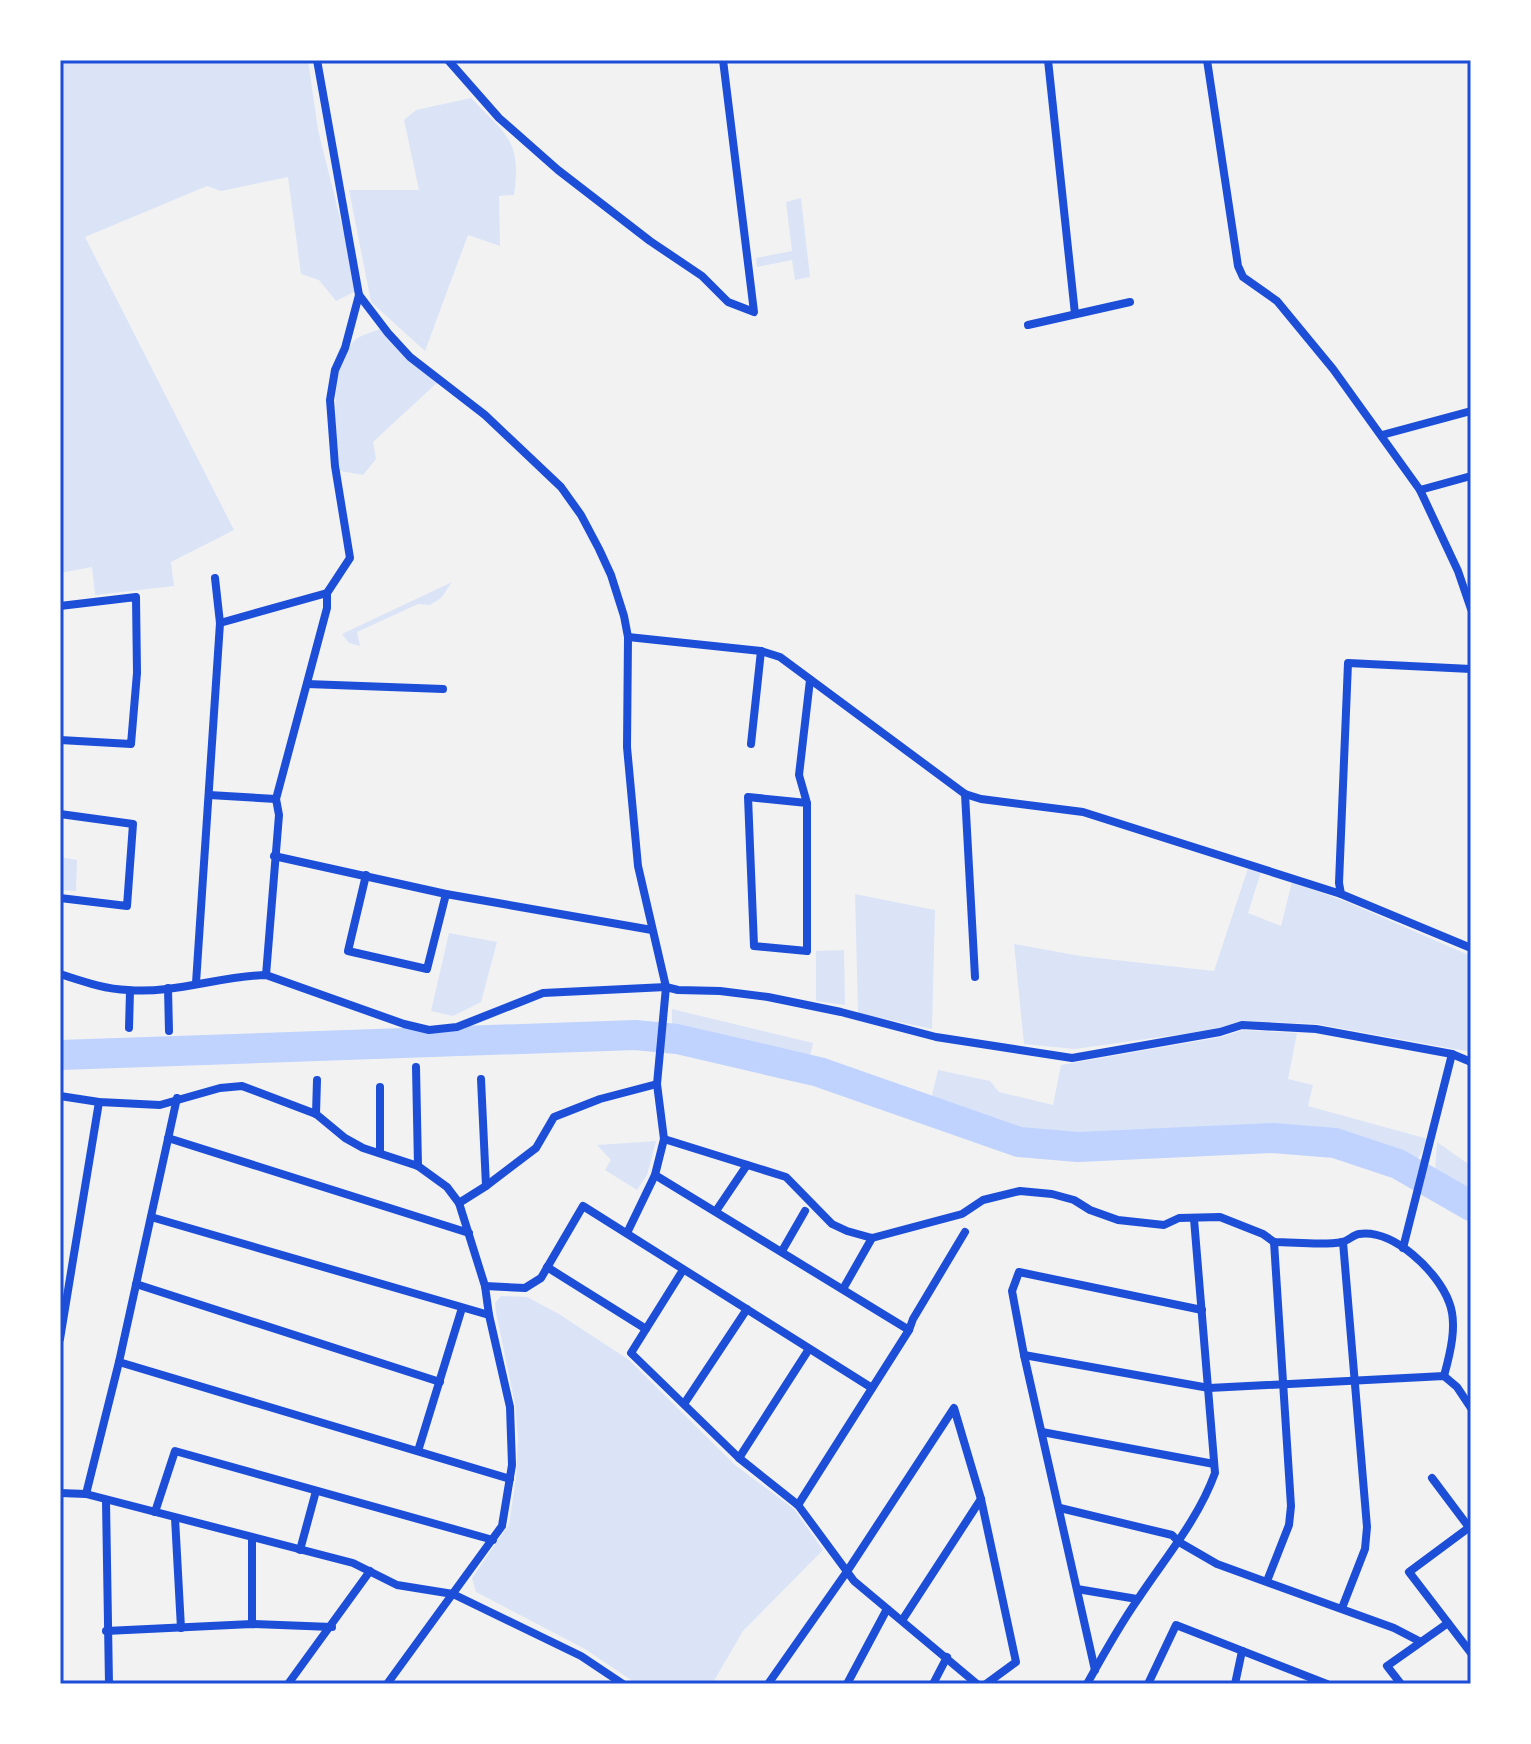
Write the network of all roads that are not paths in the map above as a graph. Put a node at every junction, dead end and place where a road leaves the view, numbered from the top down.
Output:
1 (317, 60) edge
2 (448, 60) edge
3 (723, 60) edge
4 (1048, 60) edge
5 (1207, 60) edge
6 (359, 295) junction
7 (1130, 302) dead end
8 (1075, 314) junction
9 (1028, 325) dead end
10 (1471, 411) edge
11 (1382, 435) junction
12 (1471, 476) edge
13 (1420, 490) junction
14 (215, 578) dead end
15 (327, 593) junction
16 (60, 606) edge
17 (1471, 609) edge
18 (220, 623) junction
19 (628, 637) junction
20 (761, 651) junction
21 (1471, 669) edge
22 (810, 680) junction
23 (307, 684) junction
24 (443, 689) dead end
25 (60, 740) edge
26 (751, 744) dead end
27 (965, 794) junction
28 (209, 795) junction
29 (276, 799) junction
30 (807, 803) junction
31 (60, 814) edge
32 (274, 856) junction
33 (366, 875) junction
34 (446, 894) junction
35 (1341, 894) junction
36 (60, 898) edge
37 (652, 930) junction
38 (1471, 948) edge
39 (60, 974) edge
40 (266, 975) junction
41 (975, 977) dead end
42 (196, 983) junction
43 (666, 987) junction
44 (168, 988) junction
45 (130, 991) junction
46 (129, 1028) dead end
47 (169, 1031) dead end
48 (1452, 1054) junction
49 (1471, 1062) edge
50 (416, 1067) dead end
51 (481, 1079) dead end
52 (317, 1080) dead end
53 (657, 1084) junction
54 (380, 1087) dead end
55 (60, 1096) edge
56 (177, 1098) junction
57 (99, 1102) junction
58 (316, 1114) junction
59 (168, 1138) junction
60 (664, 1139) junction
61 (380, 1153) junction
62 (747, 1165) junction
63 (418, 1166) junction
64 (655, 1175) junction
65 (486, 1186) junction
66 (459, 1203) junction
67 (716, 1211) junction
68 (805, 1211) dead end
69 (151, 1217) junction
70 (1194, 1219) junction
71 (965, 1232) dead end
72 (469, 1233) junction
73 (627, 1233) junction
74 (872, 1238) junction
75 (1274, 1242) junction
76 (1343, 1242) junction
77 (1403, 1248) junction
78 (782, 1251) junction
79 (547, 1267) junction
80 (683, 1270) junction
81 (136, 1284) junction
82 (485, 1286) junction
83 (843, 1289) junction
84 (462, 1308) junction
85 (747, 1309) junction
86 (1202, 1310) junction
87 (489, 1315) junction
88 (646, 1329) junction
89 (909, 1330) junction
90 (60, 1339) edge
91 (809, 1349) junction
92 (1024, 1355) junction
93 (119, 1362) junction
94 (1444, 1376) junction
95 (1354, 1380) junction
96 (440, 1382) junction
97 (1282, 1384) junction
98 (1457, 1387) junction
99 (872, 1388) junction
100 (1209, 1388) junction
101 (1471, 1388) edge
102 (684, 1404) junction
103 (1471, 1408) edge
104 (1042, 1432) junction
105 (418, 1451) junction
106 (739, 1458) junction
107 (1214, 1464) junction
108 (1432, 1478) dead end
109 (510, 1479) junction
110 (316, 1491) junction
111 (60, 1493) edge
112 (86, 1494) junction
113 (981, 1499) junction
114 (106, 1501) junction
115 (798, 1505) junction
116 (1060, 1508) junction
117 (155, 1512) junction
118 (175, 1518) junction
119 (1470, 1528) edge
120 (252, 1538) junction
121 (493, 1540) junction
122 (1179, 1542) junction
123 (300, 1550) junction
124 (848, 1570) junction
125 (370, 1571) junction
126 (1267, 1581) junction
127 (1077, 1589) junction
128 (453, 1594) junction
129 (1137, 1599) junction
130 (1342, 1608) junction
131 (887, 1609) junction
132 (903, 1619) junction
133 (1448, 1623) junction
134 (252, 1624) junction
135 (332, 1627) junction
136 (181, 1628) junction
137 (106, 1631) junction
138 (1419, 1641) junction
139 (1242, 1651) junction
140 (1471, 1653) edge
141 (947, 1657) junction
142 (1095, 1670) junction
143 (1310, 1681) edge
144 (109, 1684) edge
145 (288, 1684) edge
146 (387, 1684) edge
147 (623, 1684) edge
148 (768, 1684) edge
149 (847, 1684) edge
150 (933, 1684) edge
151 (977, 1684) edge
152 (986, 1684) edge
153 (1087, 1684) edge
154 (1148, 1684) edge
155 (1235, 1684) edge
156 (1327, 1684) edge
157 (1401, 1684) edge

1 - 6 street
2 - 3 street
4 - 8 street
5 - 11 street
6 - 15 street
6 - 19 street
7 - 8 street
8 - 9 street
10 - 11 street
11 - 13 street
12 - 13 street
13 - 17 street
14 - 18 street
15 - 18 street
15 - 23 street
16 - 25 street
18 - 28 street
19 - 20 street
19 - 37 street
20 - 22 street
20 - 26 street
21 - 35 street
22 - 27 street
22 - 30 street
23 - 24 street
23 - 29 street
27 - 35 street
27 - 41 street
28 - 29 street
28 - 42 street
29 - 32 street
30 - 30 street
31 - 36 street
32 - 33 street
32 - 40 street
33 - 34 street
33 - 34 street
34 - 37 street
35 - 38 street
37 - 43 street
39 - 45 street
40 - 42 street
40 - 43 street
42 - 44 street
43 - 48 street
43 - 53 street
44 - 45 street
44 - 47 street
45 - 46 street
48 - 49 street
48 - 77 street
50 - 63 street
51 - 65 street
52 - 58 street
53 - 60 street
53 - 65 street
54 - 61 street
55 - 57 street
56 - 57 street
56 - 58 street
56 - 59 street
57 - 90 street
58 - 61 street
59 - 69 street
59 - 72 street
60 - 62 street
60 - 64 street
61 - 63 street
62 - 67 street
62 - 74 street
63 - 66 street
64 - 67 street
64 - 73 street
65 - 66 street
66 - 72 street
67 - 78 street
68 - 78 street
69 - 81 street
69 - 84 street
70 - 74 street
70 - 75 street
70 - 86 street
71 - 89 street
72 - 82 street
73 - 79 street
73 - 80 street
74 - 83 street
75 - 76 street
75 - 97 street
76 - 77 street
76 - 95 street
77 - 94 street
78 - 83 street
79 - 82 street
79 - 88 street
80 - 85 street
80 - 88 street
81 - 93 street
81 - 96 street
82 - 87 street
83 - 89 street
84 - 87 street
84 - 96 street
85 - 91 street
85 - 102 street
86 - 92 street
86 - 100 street
87 - 109 street
88 - 102 street
89 - 99 street
91 - 99 street
91 - 106 street
92 - 100 street
92 - 104 street
93 - 105 street
93 - 112 street
94 - 95 street
94 - 98 street
95 - 97 street
95 - 130 street
96 - 105 street
97 - 100 street
97 - 126 street
98 - 101 street
98 - 103 street
99 - 115 street
100 - 107 street
102 - 106 street
104 - 107 street
104 - 116 street
105 - 109 street
106 - 115 street
107 - 122 street
108 - 119 street
109 - 121 street
110 - 117 street
110 - 121 street
110 - 123 street
111 - 112 street
112 - 114 street
113 - 124 street
113 - 132 street
113 - 152 street
114 - 117 street
114 - 137 street
115 - 124 street
116 - 122 street
116 - 127 street
117 - 118 street
118 - 120 street
118 - 136 street
119 - 133 street
120 - 123 street
120 - 134 street
121 - 128 street
122 - 126 street
122 - 129 street
123 - 125 street
124 - 131 street
124 - 148 street
125 - 128 street
125 - 135 street
126 - 130 street
127 - 129 street
127 - 142 street
128 - 146 street
128 - 147 street
129 - 142 street
130 - 138 street
131 - 132 street
131 - 149 street
132 - 141 street
133 - 138 street
133 - 140 street
134 - 135 street
134 - 136 street
135 - 145 street
136 - 137 street
137 - 144 street
138 - 157 street
139 - 143 street
139 - 154 street
139 - 155 street
141 - 150 street
141 - 151 street
142 - 153 street
143 - 156 street

